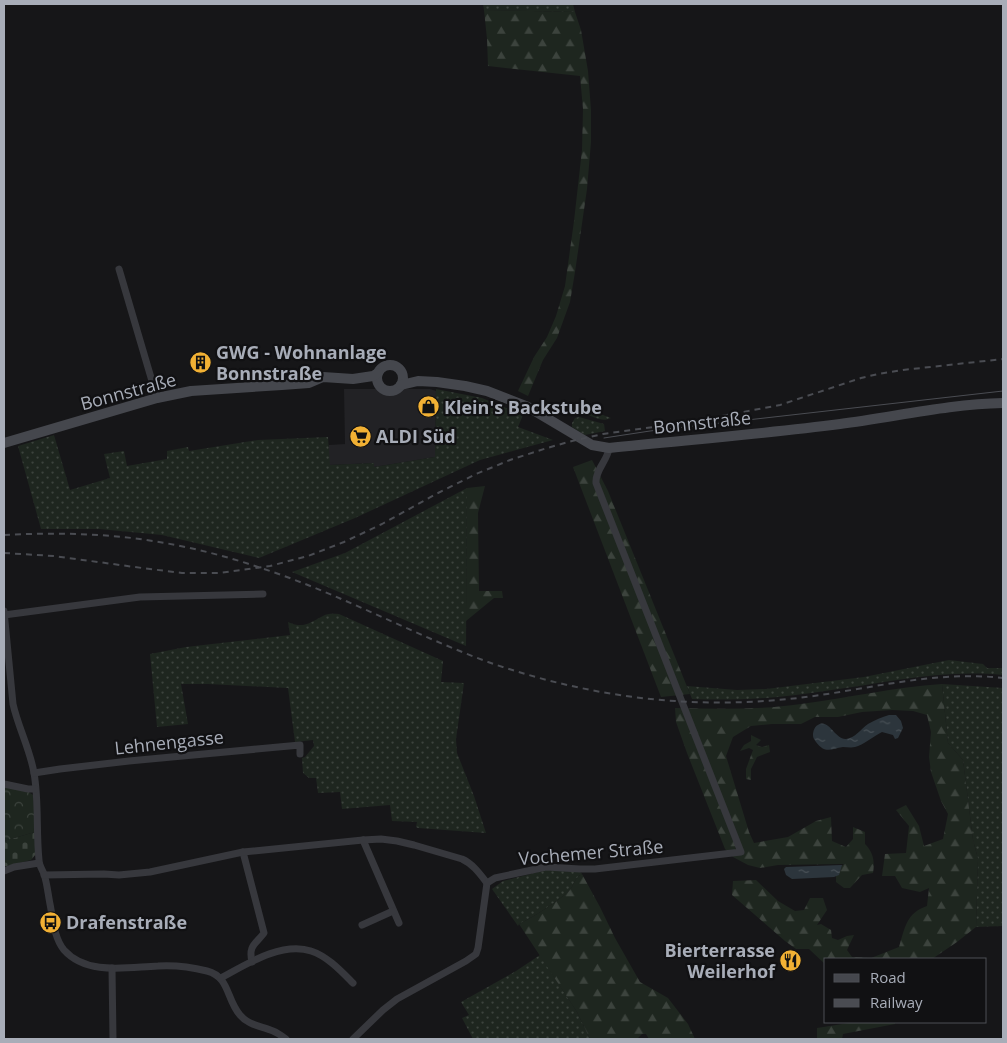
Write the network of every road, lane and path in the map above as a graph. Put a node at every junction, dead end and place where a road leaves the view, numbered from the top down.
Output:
1 (119, 269) dead end
2 (401, 372) junction
3 (378, 373) junction
4 (353, 379) junction
5 (418, 381) junction
6 (401, 385) junction
7 (380, 387) junction
8 (157, 398) junction
9 (1003, 403) edge
10 (4, 443) edge
11 (609, 448) junction
12 (263, 594) dead end
13 (4, 611) edge
14 (4, 615) edge
15 (300, 754) dead end
16 (34, 772) junction
17 (4, 784) edge
18 (35, 790) junction
19 (363, 840) junction
20 (242, 852) junction
21 (39, 863) junction
22 (4, 871) edge
23 (44, 875) junction
24 (487, 884) junction
25 (393, 911) junction
26 (398, 922) dead end
27 (362, 925) dead end
28 (252, 962) junction
29 (112, 968) junction
30 (221, 978) junction
31 (353, 983) dead end
32 (114, 1039) edge
33 (286, 1039) edge
34 (354, 1039) edge

1 - 8 street
2 - 3 main road
2 - 5 main road, Bonnstraße
2 - 6 main road
3 - 4 main road, Bonnstraße
3 - 7 main road
4 - 7 main road, Bonnstraße
4 - 8 main road, Bonnstraße
5 - 6 main road, Bonnstraße
5 - 11 main road, Bonnstraße
6 - 7 main road
8 - 10 main road, Bonnstraße
9 - 11 main road, Bonnstraße
11 - 24 street, Vochemer Straße
12 - 14 street
13 - 14 street
14 - 16 street
15 - 16 street, Lehnengasse
16 - 18 street
17 - 18 street
18 - 21 street
19 - 20 street
19 - 24 street
19 - 25 street
20 - 23 street
20 - 28 street
21 - 22 street
21 - 23 street
23 - 29 street
24 - 34 street
25 - 26 street
25 - 27 street
28 - 30 street
28 - 31 street
29 - 30 street
29 - 32 street
30 - 33 street

